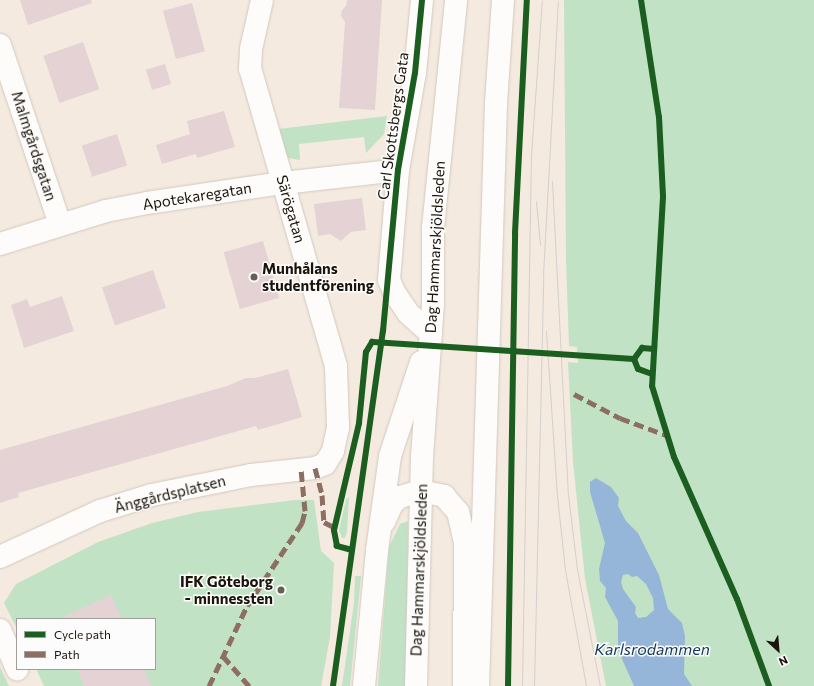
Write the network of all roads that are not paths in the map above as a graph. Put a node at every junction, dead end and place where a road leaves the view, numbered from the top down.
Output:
1 (262, 0) edge
2 (422, 0) edge
3 (456, 0) edge
4 (503, 0) edge
5 (0, 45) edge
6 (398, 170) junction
7 (283, 183) junction
8 (60, 224) junction
9 (0, 244) edge
10 (431, 334) junction
11 (325, 464) joint
12 (421, 491) junction
13 (380, 534) junction
14 (0, 557) edge
15 (0, 630) edge
16 (16, 667) edge
17 (17, 670) edge
18 (24, 686) edge
19 (364, 686) edge
20 (416, 686) edge
21 (464, 686) edge
22 (478, 686) edge

1 - 7 main road, Särögatan
2 - 6 main road, Carl Skottsbergs Gata
3 - 10 main road, Dag Hammarskjöldsleden
4 - 22 main road
5 - 8 main road, Malmgårdsgatan
6 - 7 main road, Apotekaregatan
6 - 10 main road, Carl Skottsbergs Gata
7 - 8 main road, Apotekaregatan
7 - 11 main road, Särögatan
8 - 9 main road, Apotekaregatan
10 - 12 main road, Dag Hammarskjöldsleden
10 - 13 main road
11 - 14 main road, Änggårdsplatsen
12 - 13 main road
12 - 20 main road, Dag Hammarskjöldsleden
12 - 21 main road
13 - 19 main road
15 - 16 main road
17 - 18 main road

